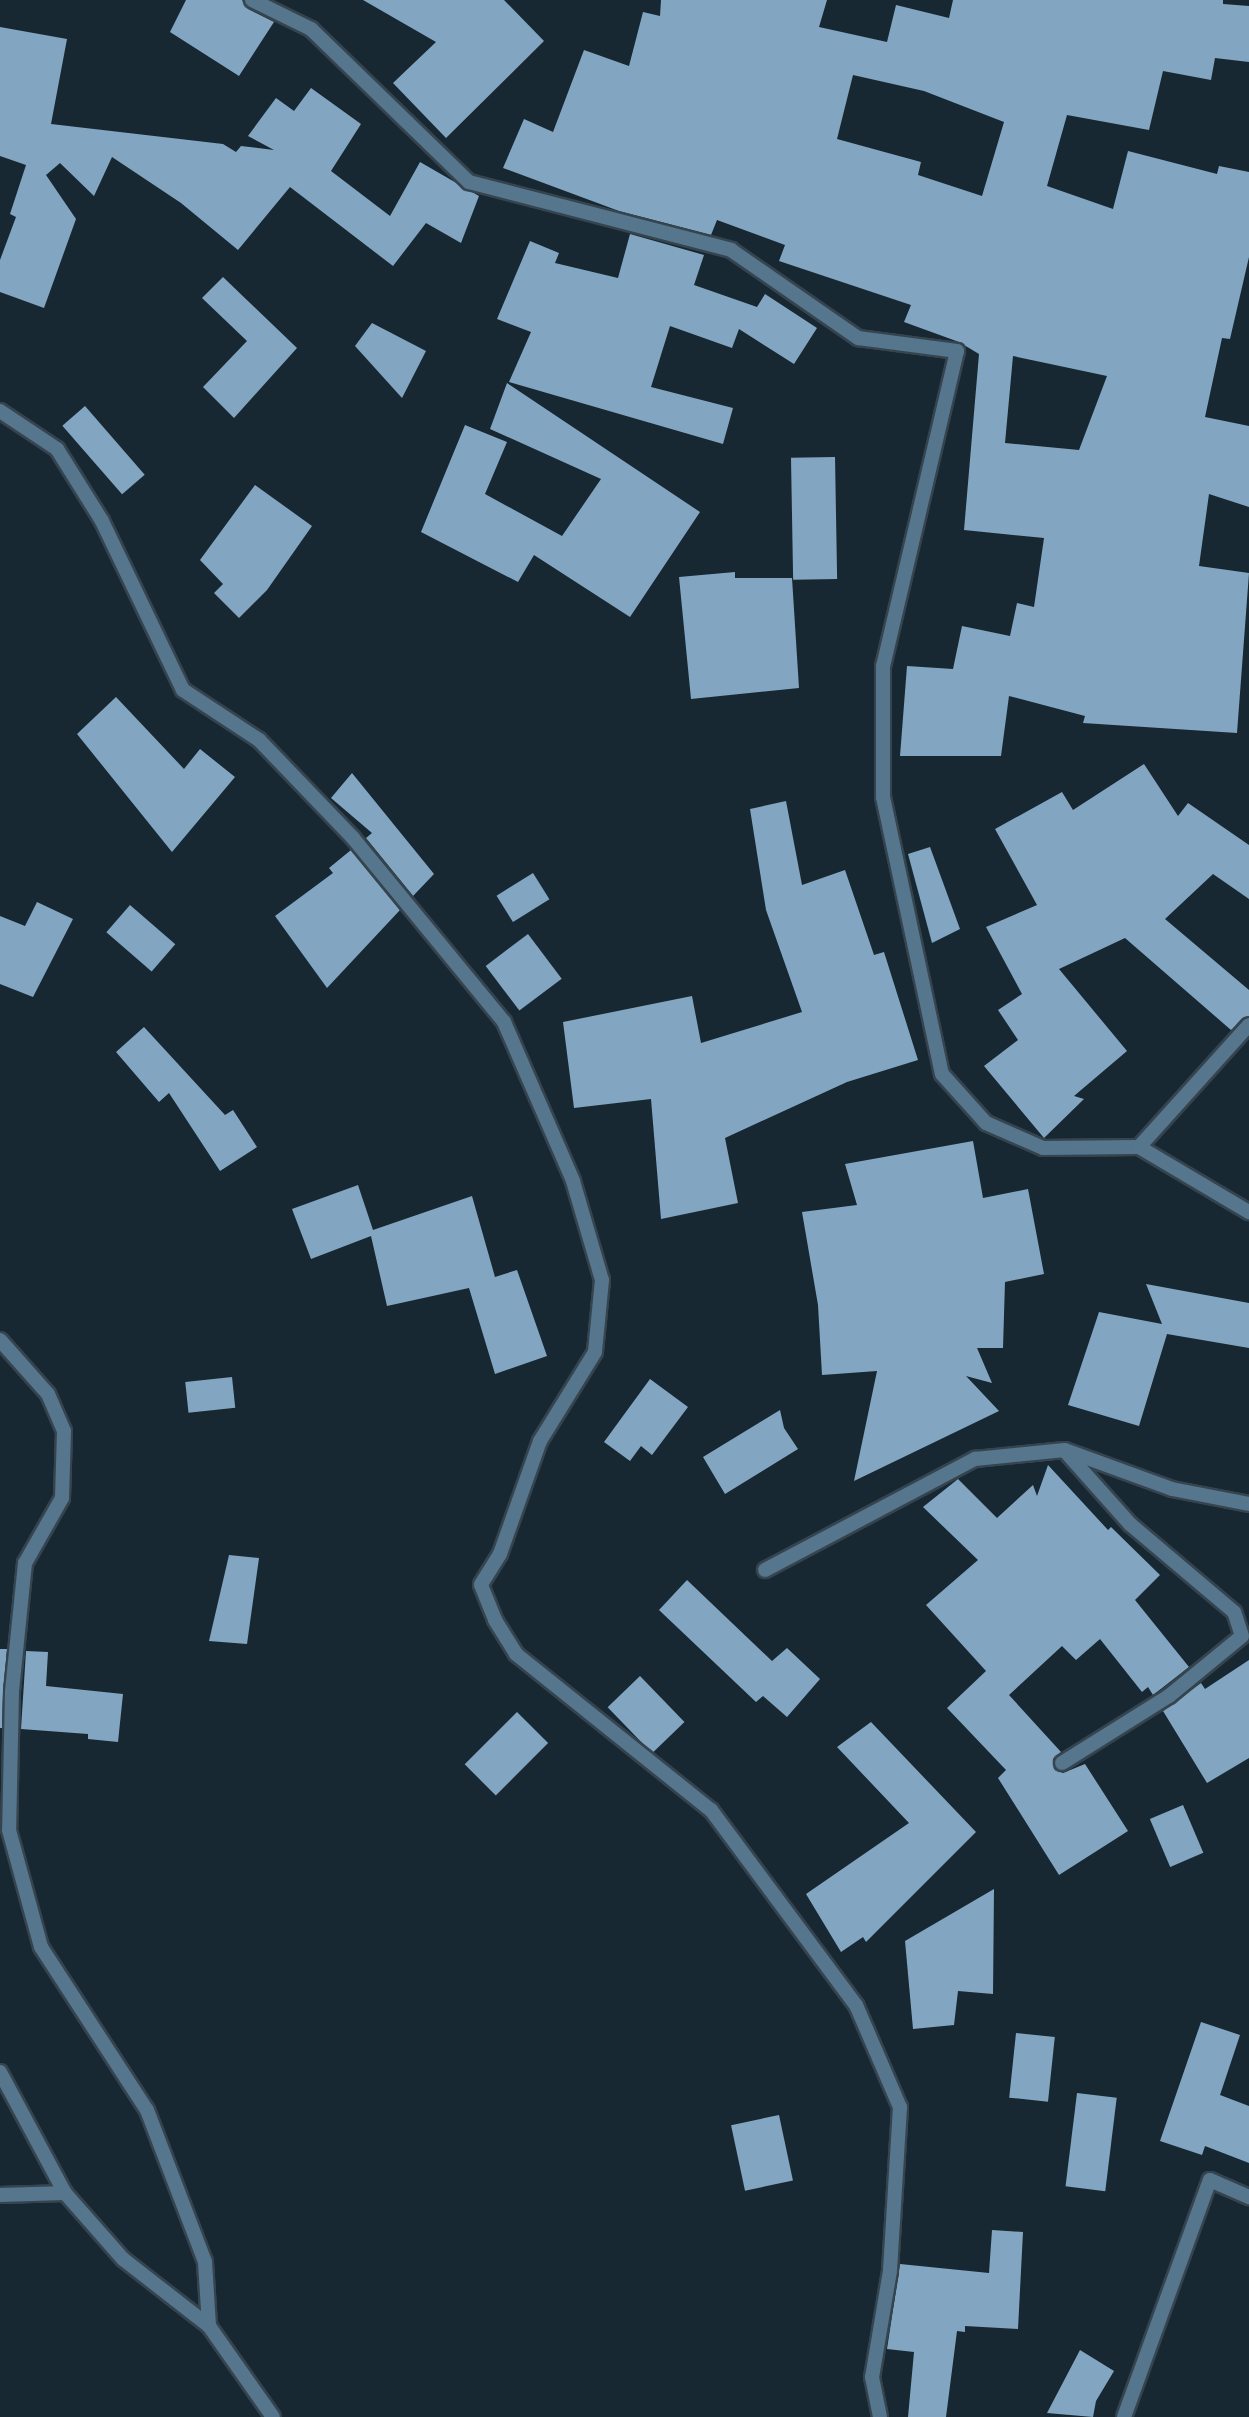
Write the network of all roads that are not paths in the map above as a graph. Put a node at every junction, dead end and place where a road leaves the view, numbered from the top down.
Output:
1 (252, 0) edge
2 (0, 411) edge
3 (1249, 1025) edge
4 (1139, 1147) junction
5 (1249, 1212) edge
6 (0, 1340) edge
7 (1065, 1450) junction
8 (1249, 1504) edge
9 (765, 1570) dead end
10 (1062, 1763) dead end
11 (0, 2072) edge
12 (65, 2193) junction
13 (0, 2195) edge
14 (1249, 2197) edge
15 (209, 2326) junction
16 (273, 2417) edge
17 (880, 2417) edge
18 (1124, 2417) edge

1 - 4 street
2 - 17 street
3 - 4 street
4 - 5 street
6 - 15 street
7 - 8 street
7 - 9 street
7 - 10 street
11 - 12 street
12 - 13 street
12 - 15 street
14 - 18 street
15 - 16 street

